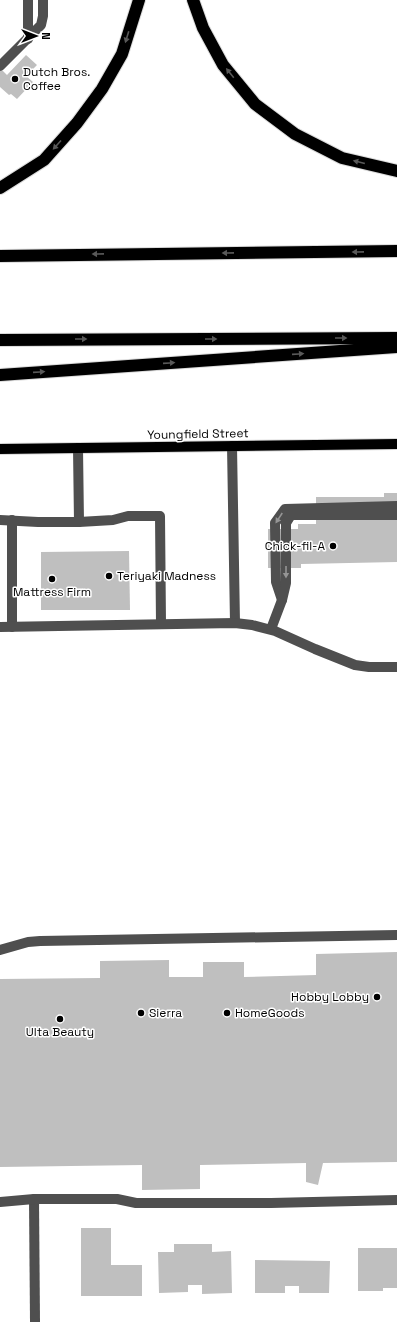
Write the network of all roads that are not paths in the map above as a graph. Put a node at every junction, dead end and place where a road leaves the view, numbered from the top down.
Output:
1 (28, 0) edge
2 (43, 0) edge
3 (139, 0) edge
4 (193, 0) edge
5 (28, 40) junction
6 (0, 66) edge
7 (397, 171) edge
8 (0, 188) edge
9 (397, 251) edge
10 (0, 256) edge
11 (397, 338) edge
12 (0, 340) edge
13 (397, 346) edge
14 (0, 375) edge
15 (397, 444) edge
16 (232, 446) junction
17 (78, 448) junction
18 (0, 449) edge
19 (397, 506) edge
20 (397, 515) edge
21 (0, 520) edge
22 (12, 520) junction
23 (79, 522) junction
24 (282, 600) junction
25 (235, 623) junction
26 (161, 624) junction
27 (0, 627) edge
28 (12, 627) junction
29 (270, 629) junction
30 (397, 667) edge
31 (397, 935) edge
32 (0, 950) edge
33 (34, 1199) junction
34 (397, 1200) edge
35 (0, 1202) edge
36 (35, 1322) edge

1 - 5 street
2 - 5 street
3 -> 8 highway
7 -> 4 highway
5 - 6 street
9 -> 10 highway
12 -> 11 highway
14 -> 13 highway
15 - 16 main road, Youngfield Street
16 - 17 main road, Youngfield Street
16 - 25 street
17 - 18 main road, Youngfield Street
17 - 23 street
19 -> 24 street
20 -> 24 street
21 - 22 street
22 - 23 street
22 - 28 street
23 - 26 street
24 - 29 street
25 - 26 street
25 - 29 street
26 - 28 street
27 - 28 street
29 - 30 street
31 - 32 street
33 - 34 street
33 - 35 street
33 - 36 street

